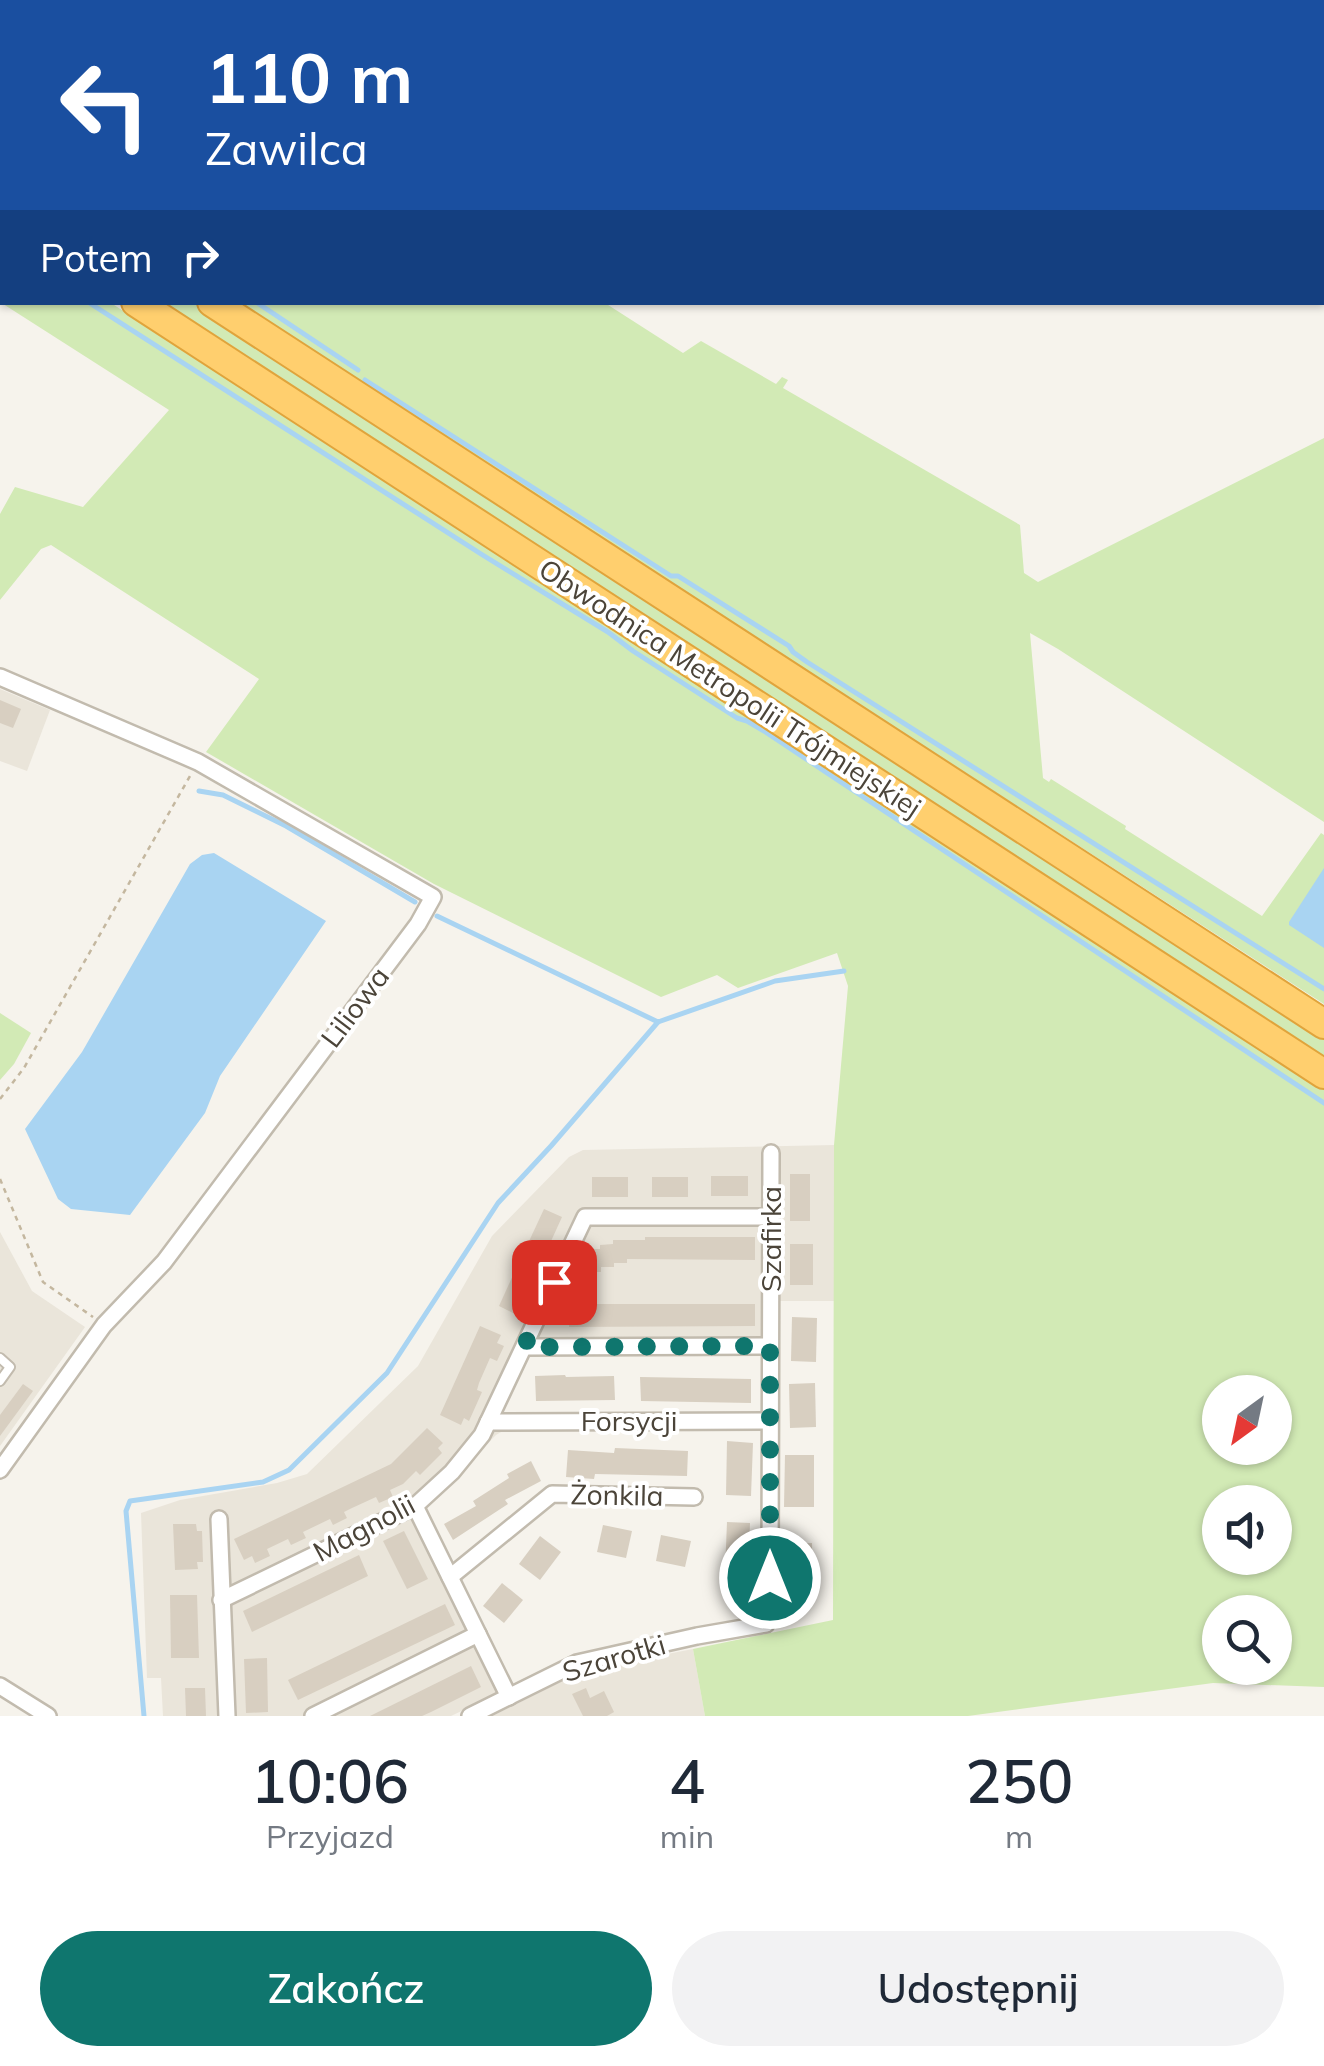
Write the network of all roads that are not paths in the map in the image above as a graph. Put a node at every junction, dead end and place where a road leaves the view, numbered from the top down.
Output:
1 (141, 305) edge
2 (217, 305) edge
3 (0, 677) edge
4 (1324, 1024) edge
5 (1324, 1074) edge
6 (771, 1153) dead end
7 (771, 1217) junction
8 (770, 1346) junction
9 (524, 1347) junction
10 (0, 1358) edge
11 (0, 1381) edge
12 (769, 1421) junction
13 (488, 1422) junction
14 (0, 1470) edge
15 (694, 1496) dead end
16 (414, 1506) junction
17 (218, 1519) dead end
18 (450, 1577) junction
19 (222, 1600) junction
20 (766, 1624) joint
21 (478, 1634) junction
22 (1, 1690) edge
23 (509, 1697) junction
24 (48, 1716) edge
25 (226, 1716) edge
26 (313, 1716) edge
27 (470, 1716) edge

1 - 5 highway, Obwodnica Metropolii Trójmiejskiej
2 - 4 highway, Obwodnica Metropolii Trójmiejskiej
3 - 14 street, Liliowa
6 - 7 street, Szafirka
7 - 8 street, Szafirka
7 - 9 street, Magnolii
8 - 9 street
8 - 12 street, Szafirka
9 - 13 street, Magnolii
10 - 11 lane
12 - 13 street, Forsycji
12 - 20 street, Szafirka
13 - 16 street, Magnolii
15 - 18 street, Żonkila
16 - 18 street
16 - 19 street, Magnolii
17 - 19 street
18 - 21 street
19 - 25 street
20 - 23 street, Szarotki
21 - 23 street
21 - 26 street
22 - 24 street
23 - 27 street, Szarotki

